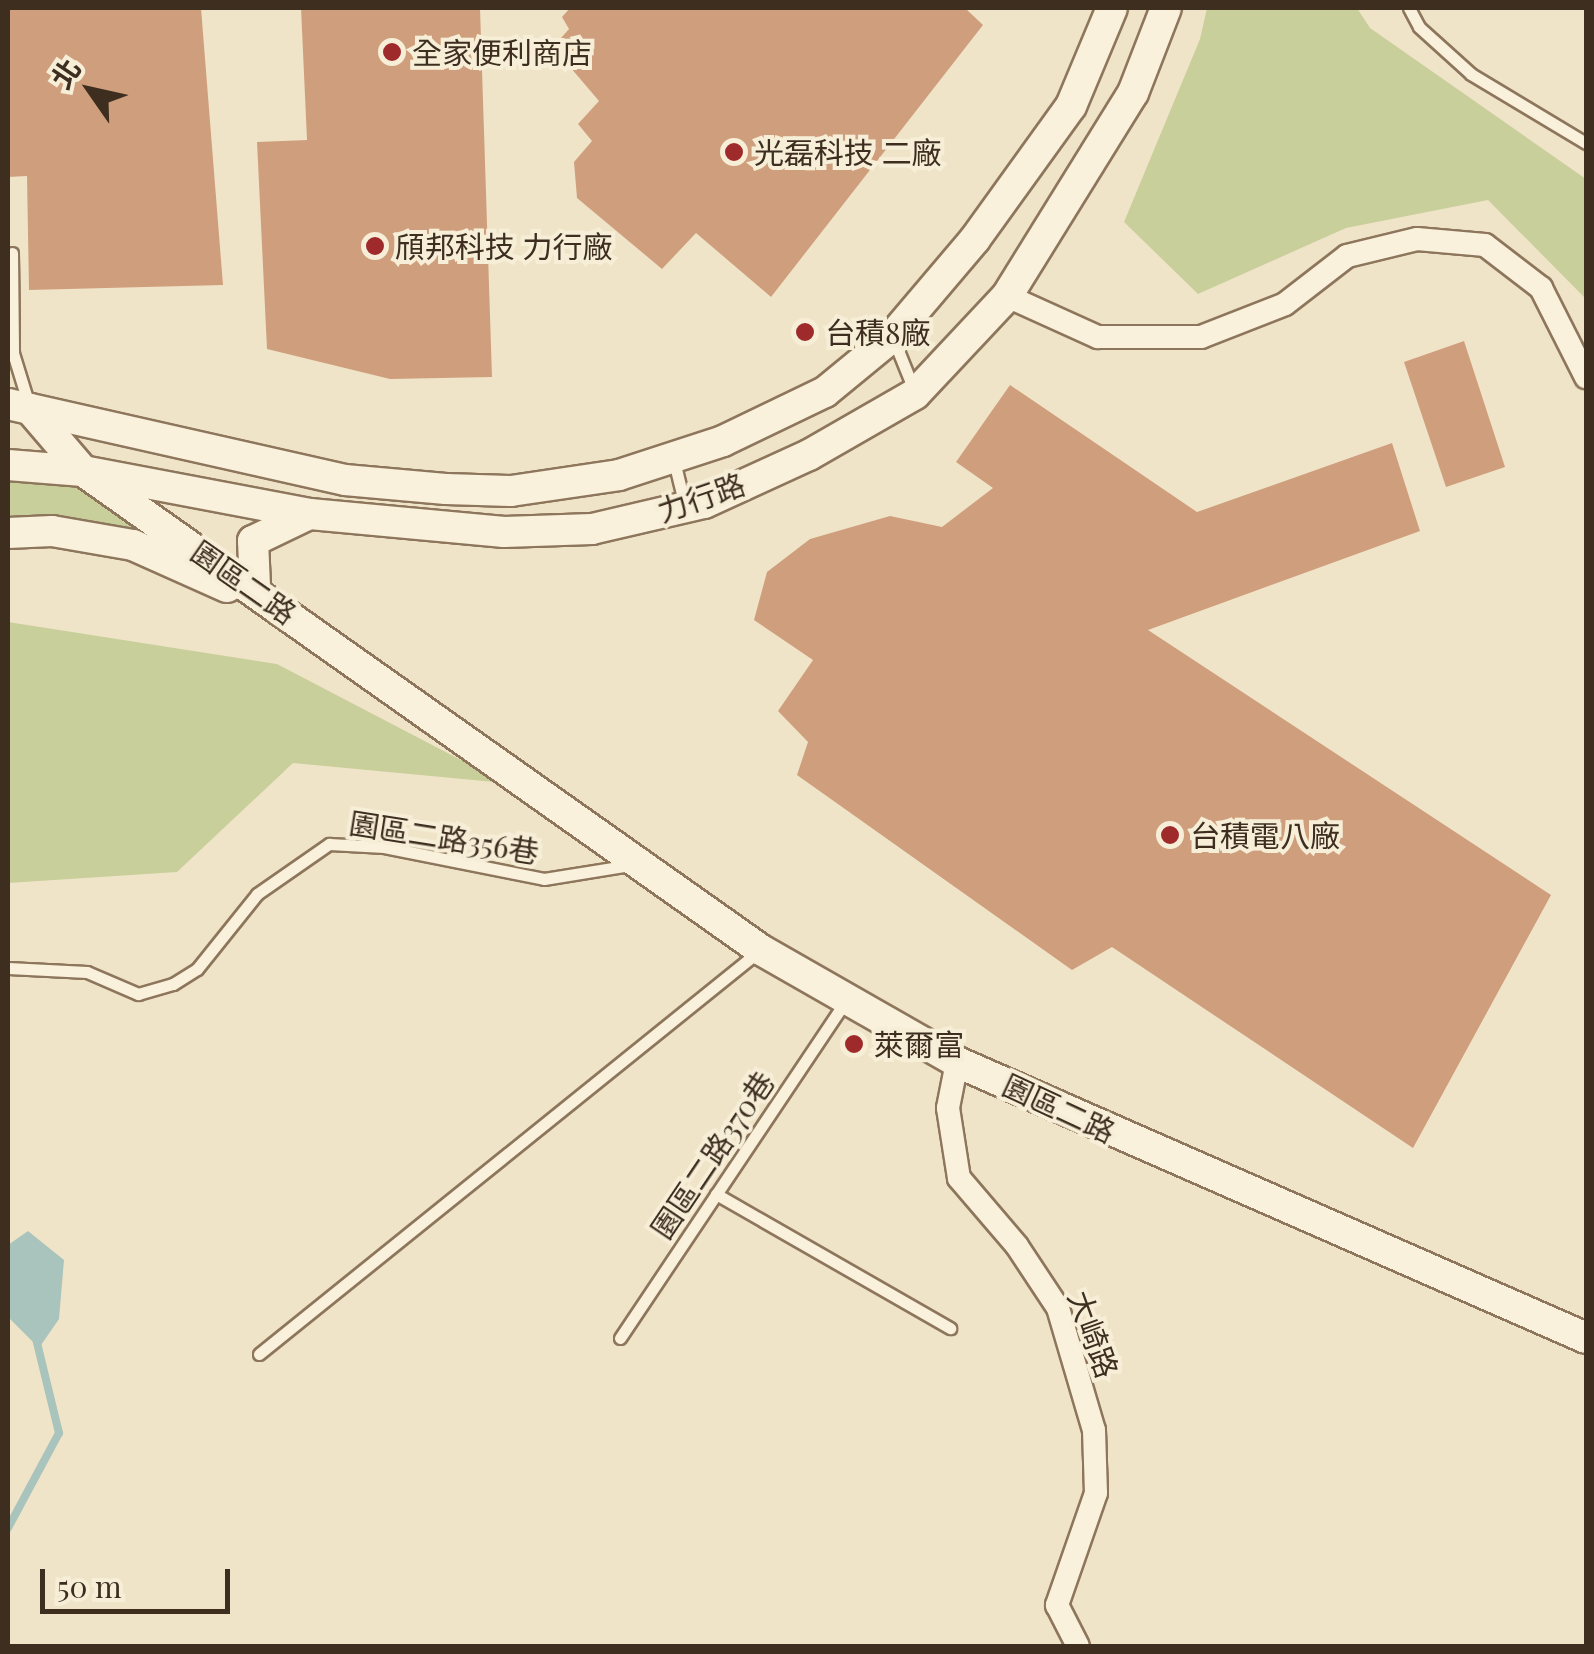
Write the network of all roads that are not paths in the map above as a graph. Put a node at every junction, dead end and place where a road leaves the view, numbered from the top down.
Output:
1 (1112, 8) edge
2 (1166, 8) edge
3 (1409, 8) edge
4 (1586, 143) edge
5 (12, 253) dead end
6 (1007, 296) junction
7 (892, 338) junction
8 (1586, 377) edge
9 (916, 394) junction
10 (19, 407) edge
11 (674, 457) junction
12 (8, 465) edge
13 (84, 471) junction
14 (685, 507) junction
15 (310, 514) junction
16 (8, 533) edge
17 (255, 586) junction
18 (467, 745) junction
19 (634, 864) junction
20 (761, 950) junction
21 (8, 968) edge
22 (846, 999) junction
23 (956, 1062) junction
24 (716, 1194) junction
25 (950, 1328) dead end
26 (620, 1338) dead end
27 (1586, 1338) edge
28 (260, 1354) dead end
29 (1078, 1646) edge

1 - 7 street, 力行路
2 - 6 street, 力行路
3 - 4 lane
5 - 10 lane
6 - 8 street
6 - 9 street, 力行路
7 - 9 lane
7 - 11 street, 力行路
9 - 14 street, 力行路
10 - 11 street, 力行路
10 - 13 street, 園區二路
11 - 14 lane
12 - 13 street, 力行路
13 - 15 street, 力行路
13 - 17 street, 園區二路
14 - 15 street, 力行路
15 - 17 street
16 - 18 street, 園區二路
17 - 18 street, 園區二路
18 - 19 street, 園區二路
19 - 20 street, 園區二路
19 - 21 lane, 園區二路356巷
20 - 22 street, 園區二路
20 - 28 lane
22 - 23 street, 園區二路
22 - 24 lane, 園區二路370巷
23 - 27 street, 園區二路
23 - 29 street, 大崎路
24 - 25 lane
24 - 26 lane, 園區二路370巷

